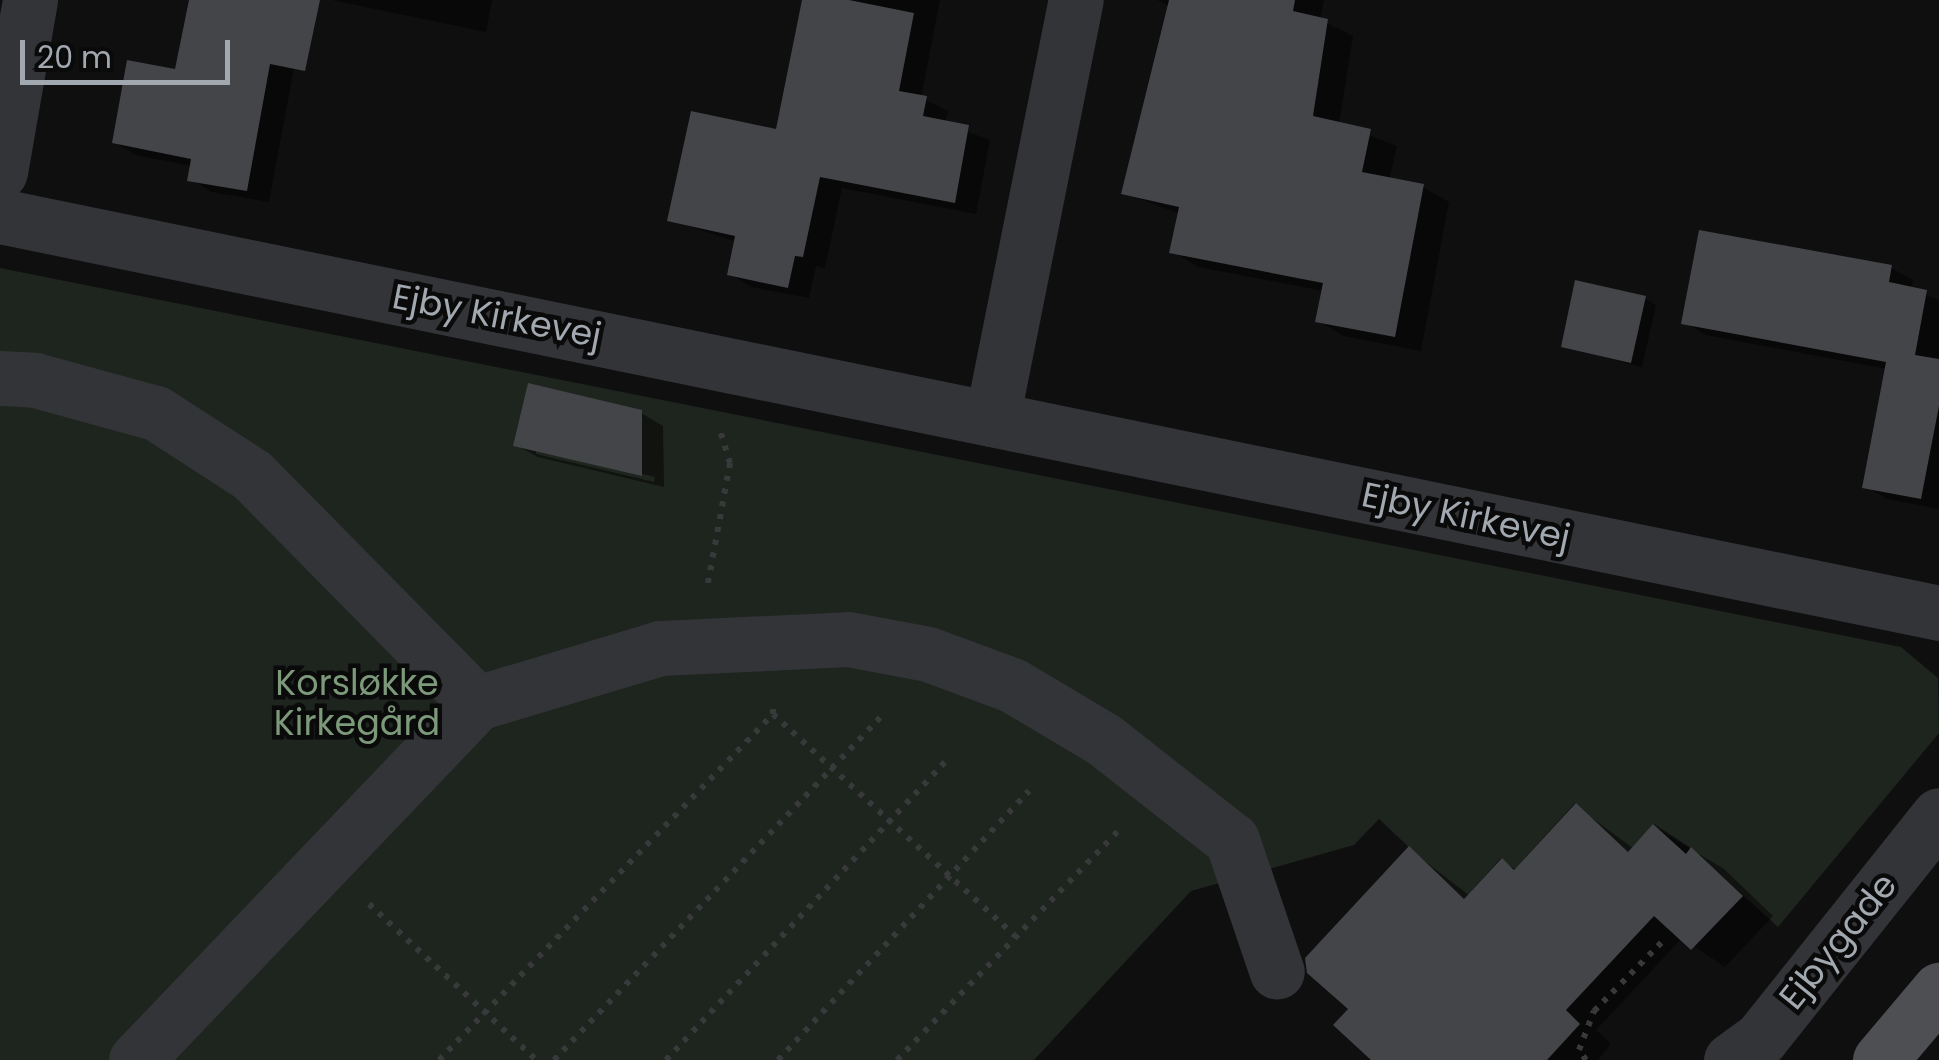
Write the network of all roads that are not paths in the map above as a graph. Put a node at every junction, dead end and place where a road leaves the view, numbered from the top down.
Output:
1 (30, 0) edge
2 (1076, 0) edge
3 (0, 172) edge
4 (0, 216) edge
5 (0, 378) edge
6 (992, 419) junction
7 (1939, 612) edge
8 (476, 703) junction
9 (1939, 815) edge
10 (1276, 972) dead end
11 (1939, 990) edge
12 (136, 1060) edge
13 (1731, 1060) edge
14 (1880, 1060) edge

1 - 3 street
2 - 6 street
4 - 6 street, Ejby Kirkevej
5 - 8 street
6 - 7 street, Ejby Kirkevej
8 - 10 street
8 - 12 street
9 - 13 street, Ejbygade
11 - 14 main road

